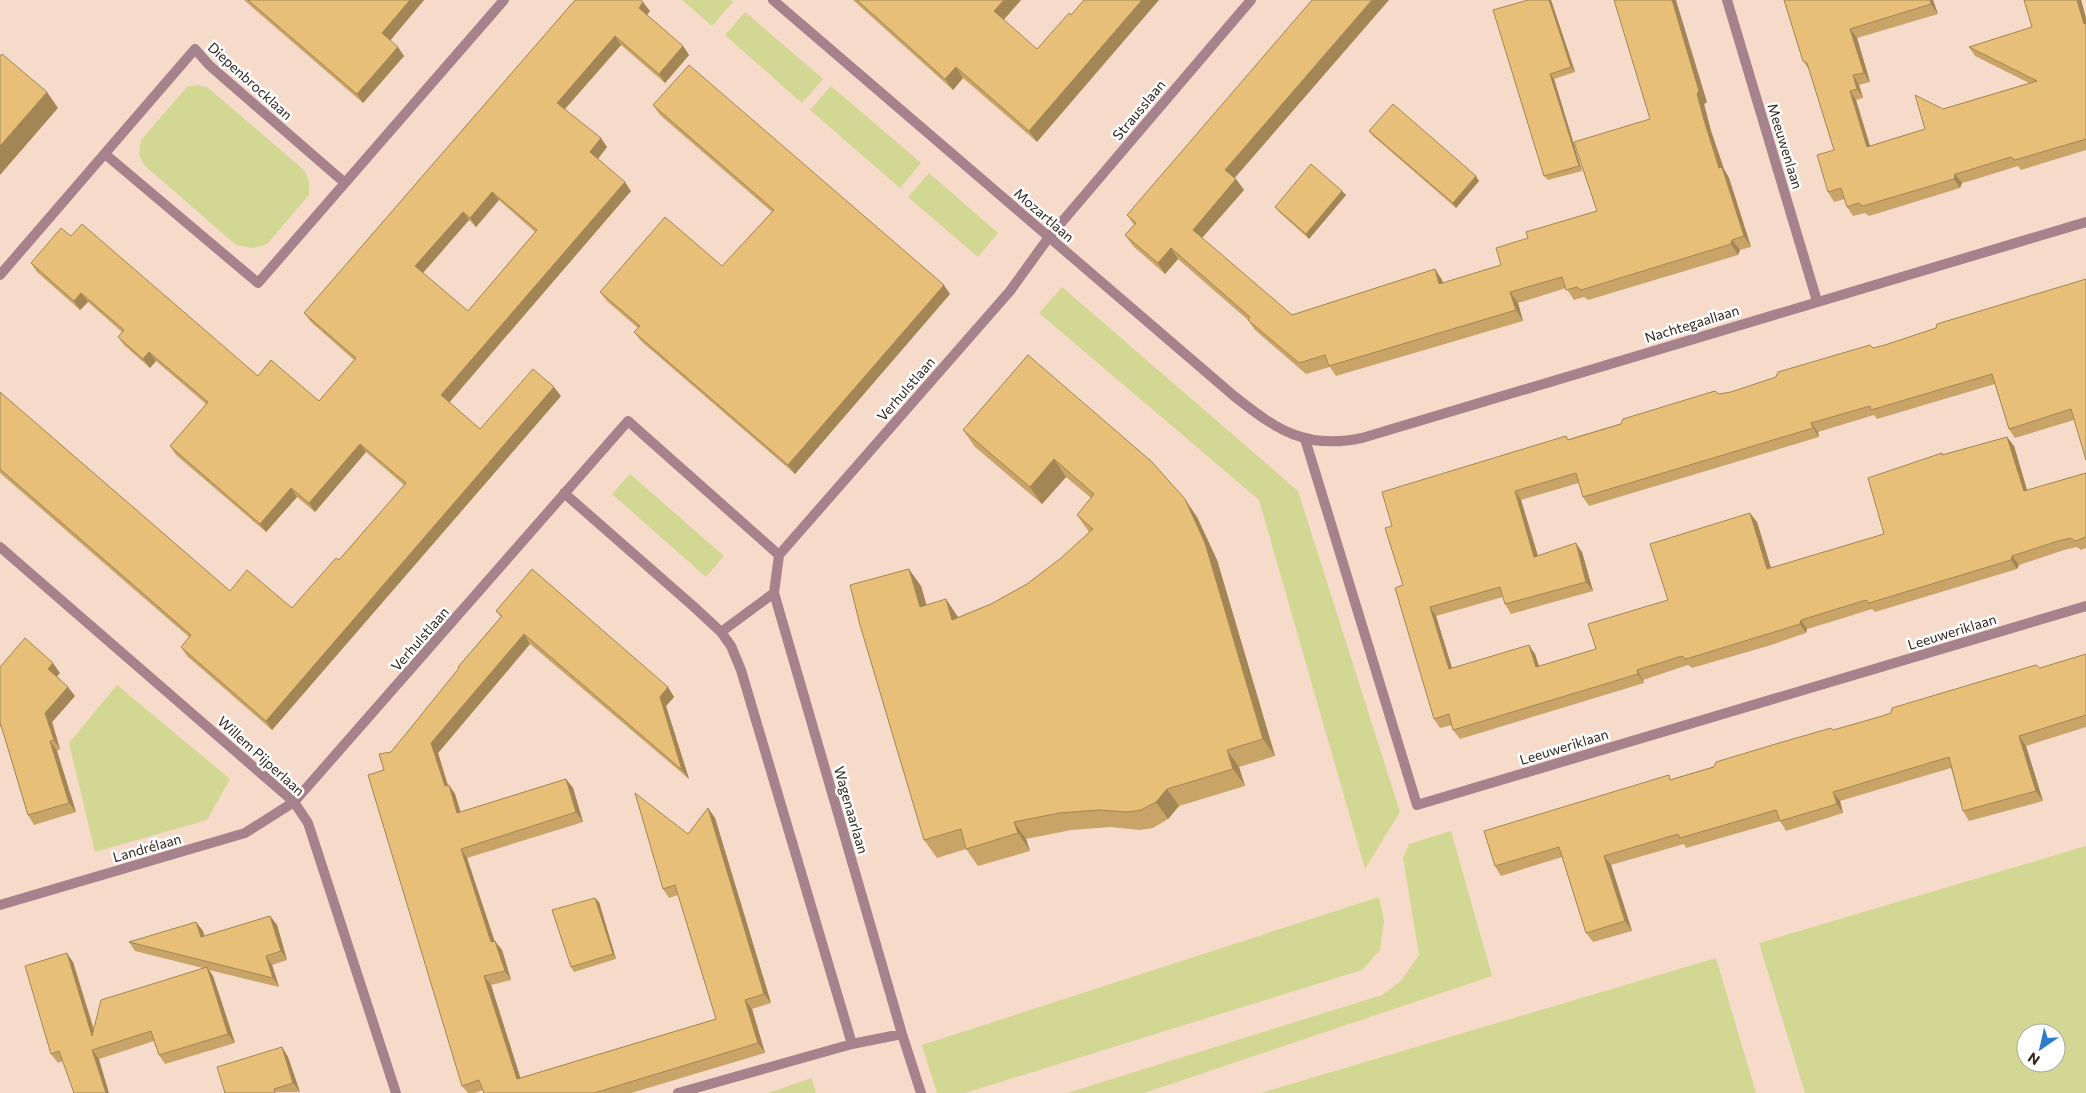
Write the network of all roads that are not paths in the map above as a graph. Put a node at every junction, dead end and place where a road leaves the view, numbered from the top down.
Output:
1 (504, 0) edge
2 (773, 0) edge
3 (1251, 0) edge
4 (1727, 0) edge
5 (105, 154) junction
6 (345, 183) junction
7 (2086, 222) edge
8 (1048, 237) junction
9 (0, 275) edge
10 (1817, 301) junction
11 (1305, 439) junction
12 (564, 493) junction
13 (0, 547) edge
14 (779, 555) junction
15 (774, 594) junction
16 (2086, 606) edge
17 (721, 632) junction
18 (294, 802) junction
19 (0, 905) edge
20 (902, 1034) junction
21 (852, 1044) junction
22 (396, 1093) edge
23 (678, 1093) edge
24 (921, 1093) edge

1 - 6 street
2 - 8 street, Mozartlaan
3 - 8 street, Strausslaan
4 - 10 street, Meeuwenlaan
5 - 6 street
5 - 6 street, Diepenbrocklaan
5 - 9 street, Diepenbrocklaan
7 - 10 street, Nachtegaallaan
8 - 11 street, Mozartlaan
8 - 14 street, Verhulstlaan
10 - 11 street, Nachtegaallaan
11 - 16 street, Leeuweriklaan
12 - 14 street, Verhulstlaan
12 - 17 street
12 - 18 street, Verhulstlaan
13 - 18 street, Willem Pijperlaan
14 - 15 street
15 - 17 street
15 - 20 street, Wagenaarlaan
17 - 21 street
18 - 19 street, Landrélaan
18 - 22 street, Willem Pijperlaan
20 - 21 street
20 - 24 street, Wagenaarlaan
21 - 23 street

